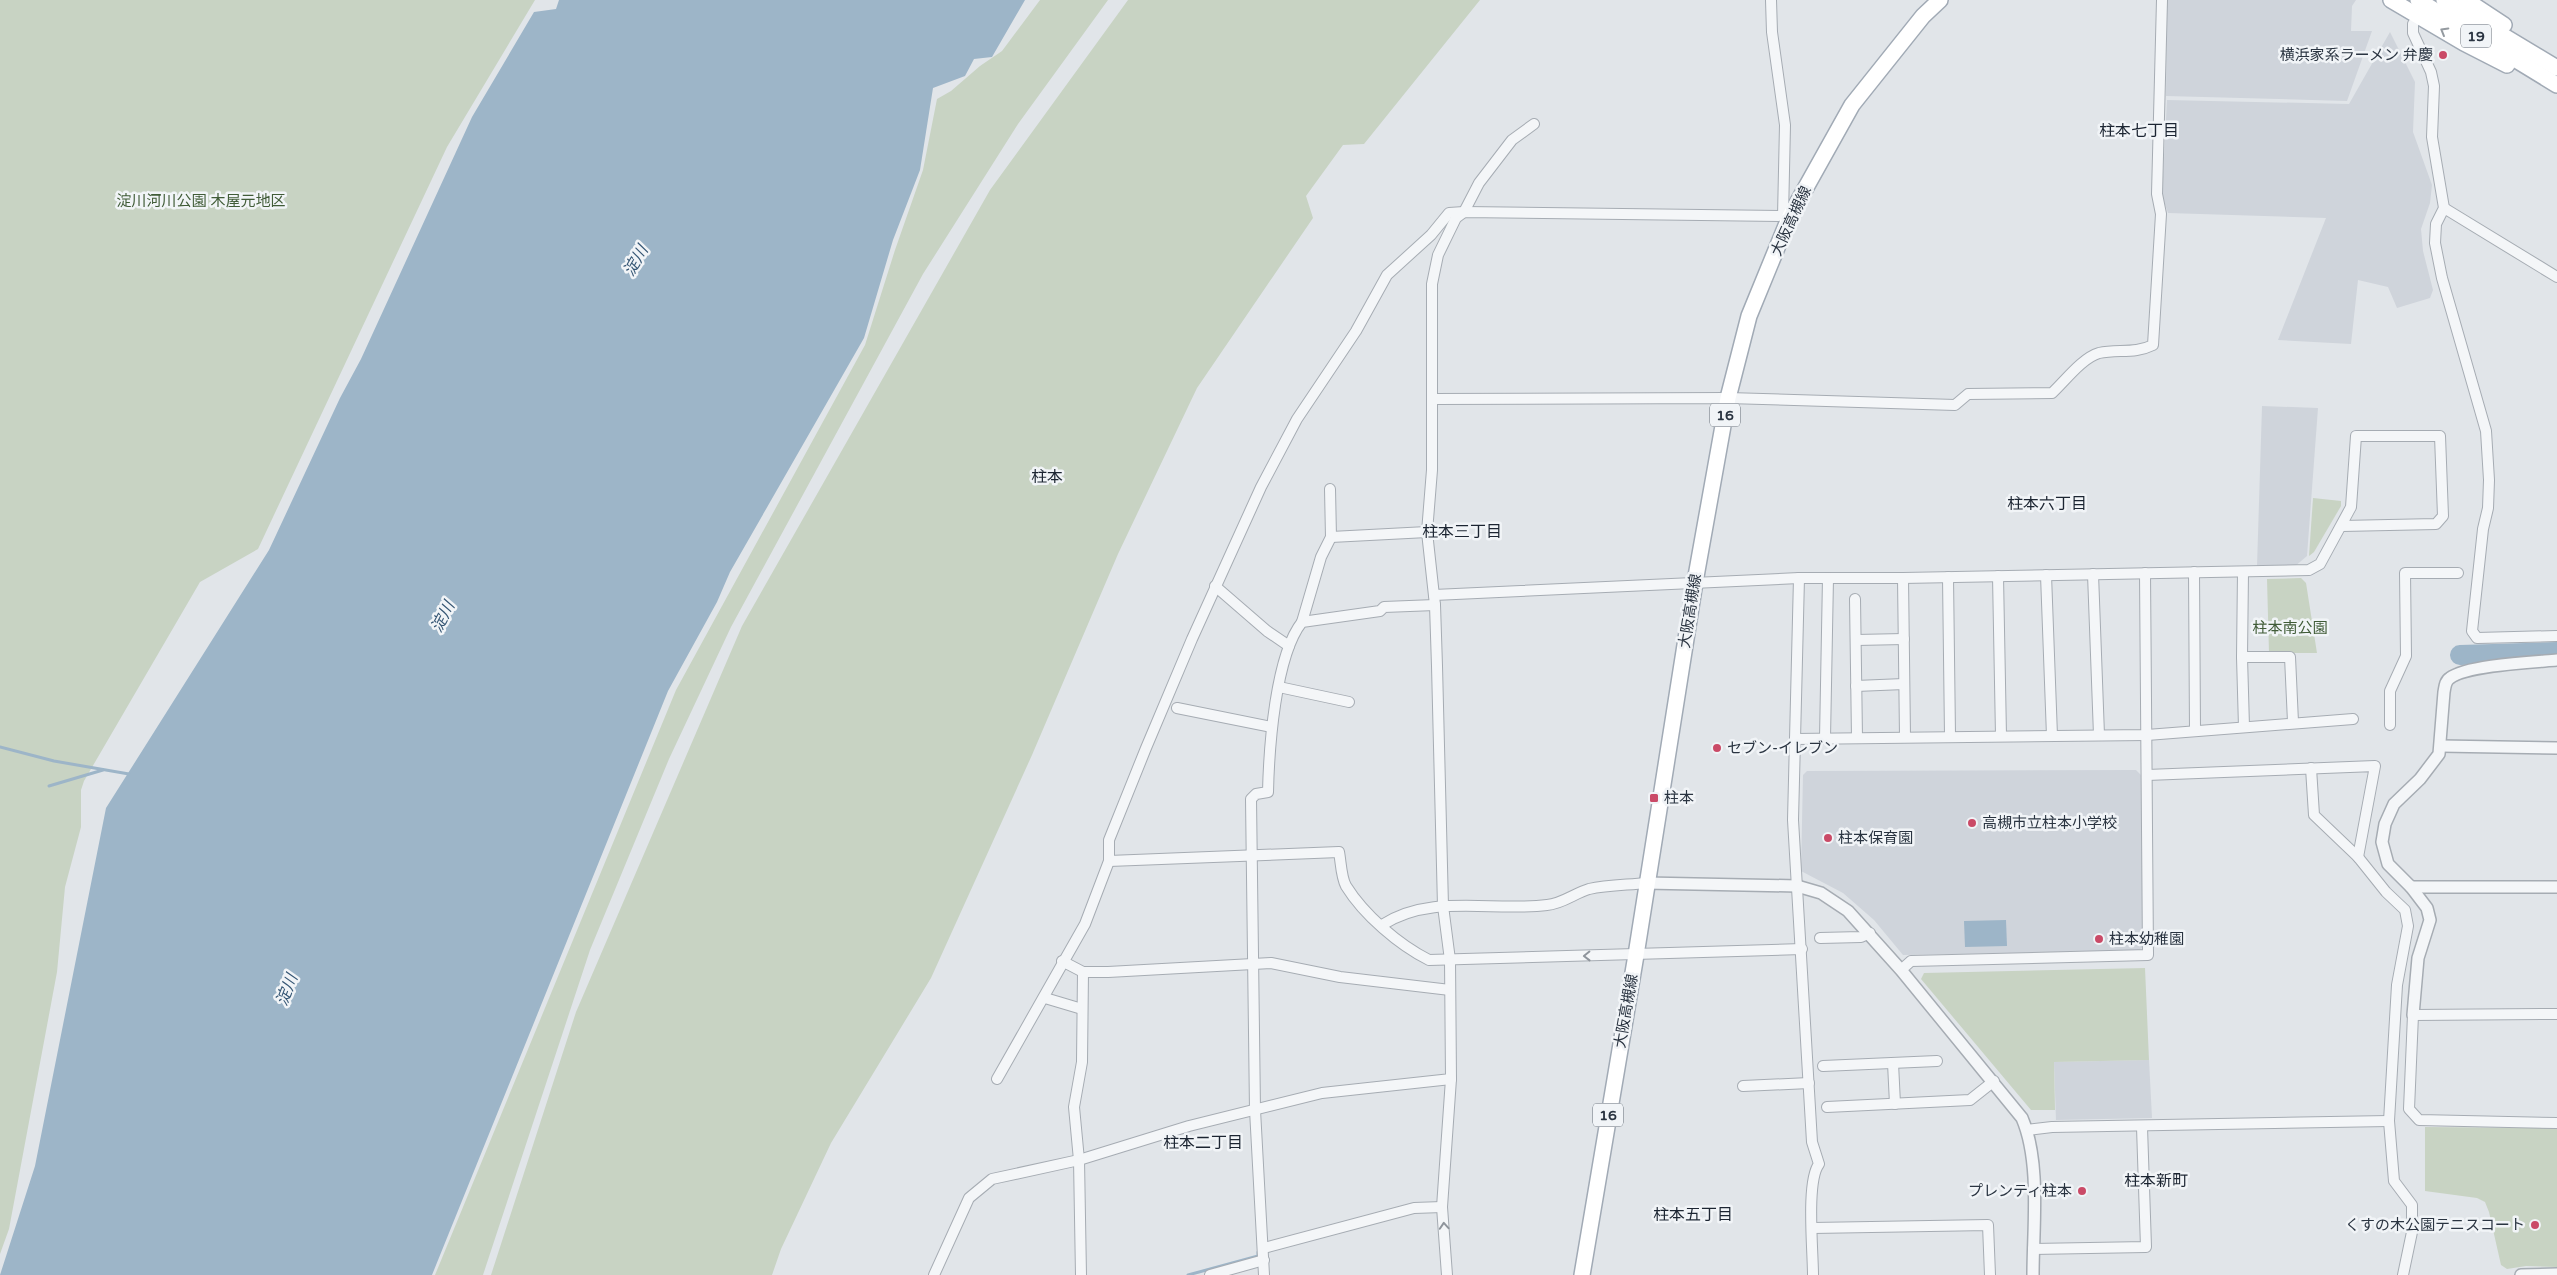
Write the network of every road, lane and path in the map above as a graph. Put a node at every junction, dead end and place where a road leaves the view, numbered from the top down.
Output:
1 (1771, 0) edge
2 (1940, 0) edge
3 (2162, 0) edge
4 (2391, 0) edge
5 (2418, 0) edge
6 (2444, 0) edge
7 (2466, 0) edge
8 (2418, 16) junction
9 (2524, 48) junction
10 (2557, 68) edge
11 (2535, 72) junction
12 (2557, 85) edge
13 (1534, 124) dead end
14 (2444, 208) junction
15 (1464, 212) junction
16 (1787, 216) junction
17 (2557, 277) edge
18 (1728, 398) junction
19 (1432, 399) junction
20 (1330, 489) dead end
21 (2342, 526) junction
22 (1427, 532) junction
23 (1331, 537) junction
24 (2194, 572) junction
25 (2243, 572) junction
26 (2145, 573) junction
27 (2458, 573) dead end
28 (2093, 574) junction
29 (2046, 575) junction
30 (1998, 576) junction
31 (1948, 577) junction
32 (1799, 578) junction
33 (1828, 578) junction
34 (1903, 578) junction
35 (1695, 582) junction
36 (1215, 586) junction
37 (1855, 599) dead end
38 (1434, 600) junction
39 (1302, 622) junction
40 (2557, 636) edge
41 (1904, 639) junction
42 (1856, 640) junction
43 (1289, 646) junction
44 (2242, 657) junction
45 (2557, 660) edge
46 (1904, 684) junction
47 (1856, 686) junction
48 (1279, 687) junction
49 (1349, 702) dead end
50 (1177, 708) dead end
51 (2353, 719) dead end
52 (2292, 722) junction
53 (2390, 726) dead end
54 (1272, 727) junction
55 (2244, 727) junction
56 (2195, 731) junction
57 (2098, 735) junction
58 (2147, 735) junction
59 (1950, 736) junction
60 (2001, 736) junction
61 (2052, 736) junction
62 (1905, 737) junction
63 (1825, 738) junction
64 (1856, 738) junction
65 (1795, 739) junction
66 (2441, 746) junction
67 (2557, 748) edge
68 (2311, 768) junction
69 (2147, 775) junction
70 (1252, 854) junction
71 (2358, 856) junction
72 (1109, 861) junction
73 (1646, 883) junction
74 (1797, 886) junction
75 (2411, 886) junction
76 (2557, 887) edge
77 (1443, 906) junction
78 (1382, 925) junction
79 (1870, 934) junction
80 (1820, 938) dead end
81 (1802, 949) junction
82 (1636, 955) junction
83 (1450, 960) junction
84 (1062, 962) junction
85 (1253, 963) junction
86 (1901, 970) junction
87 (1082, 972) junction
88 (1450, 990) junction
89 (1045, 998) junction
90 (1082, 1009) junction
91 (2557, 1014) edge
92 (2413, 1015) junction
93 (1936, 1061) dead end
94 (1893, 1063) junction
95 (1823, 1066) dead end
96 (997, 1079) dead end
97 (1450, 1079) junction
98 (1994, 1082) junction
99 (1809, 1083) junction
100 (1743, 1086) dead end
101 (1894, 1104) junction
102 (1827, 1107) dead end
103 (1255, 1110) junction
104 (2389, 1121) junction
105 (2557, 1123) edge
106 (2142, 1126) junction
107 (2027, 1130) junction
108 (1079, 1160) junction
109 (1442, 1207) junction
110 (1813, 1228) junction
111 (1264, 1248) junction
112 (2033, 1249) junction
113 (1264, 1260) junction
114 (2557, 1274) edge
115 (934, 1275) edge
116 (1081, 1275) edge
117 (1210, 1275) edge
118 (1264, 1275) edge
119 (1447, 1275) edge
120 (1582, 1275) edge
121 (1813, 1275) edge
122 (1990, 1275) edge
123 (2033, 1275) edge
124 (2403, 1275) edge
125 (2521, 1275) edge

1 - 16 street
2 - 16 main road, 大阪高槻線 / 16
3 - 18 street
4 - 8 main road
5 - 11 main road, 19
6 - 9 main road, 19
7 - 9 main road
11 -> 8 main road
8 - 14 street
9 - 10 main road, 19
11 - 12 main road, 19
13 - 15 street
14 - 17 street
14 - 40 street
15 - 16 street
15 - 19 street
15 - 36 street
16 - 18 main road, 大阪高槻線 / 16
18 - 19 street
18 - 35 main road, 大阪高槻線 / 16
19 - 22 street
20 - 23 street
21 - 21 street
21 - 25 street
22 - 23 street
22 - 38 street
23 - 39 street
24 - 25 street
24 - 26 street
24 - 56 street
25 - 44 street
26 - 28 street
26 - 58 street
27 - 53 street
28 - 29 street
28 - 57 street
29 - 30 street
29 - 61 street
30 - 31 street
30 - 60 street
31 - 34 street
31 - 59 street
32 - 33 street
32 - 35 street
32 - 65 street
33 - 34 street
33 - 63 street
34 - 41 street
35 - 38 street
35 - 73 main road, 大阪高槻線 / 16
36 - 43 street
36 - 72 street
37 - 42 street
38 - 39 street
38 - 77 street
39 - 43 street
41 - 42 street
41 - 46 street
42 - 47 street
43 - 48 street
44 - 52 street
44 - 55 street
45 - 66 street
46 - 47 street
46 - 62 street
47 - 64 street
48 - 49 street
48 - 54 street
50 - 54 street
51 - 52 street
52 - 55 street
54 - 70 street
55 - 56 street
56 - 58 street
57 - 58 street
57 - 61 street
58 - 69 street
59 - 60 street
59 - 62 street
60 - 61 street
62 - 64 street
63 - 64 street
63 - 65 street
65 - 74 street
66 - 67 street
66 - 75 street
68 - 69 street
68 - 71 street
68 - 71 street
69 - 86 street
70 - 72 street
70 - 78 street
70 - 85 street
71 - 104 street
72 - 84 street
73 - 74 street
73 - 77 street
73 - 82 main road, 大阪高槻線 / 16
74 - 79 street
74 - 81 street
75 - 76 street
75 - 92 street
77 - 78 street
77 - 83 street
78 - 83 street
79 - 80 street
79 - 86 street
81 - 82 street
81 - 99 street
82 -> 83 street
82 - 120 main road, 大阪高槻線 / 16
83 - 88 street
84 - 87 street
84 - 89 street
85 - 87 street
85 - 88 street
85 - 103 street
86 - 98 street
87 - 90 street
88 - 97 street
89 - 90 street
89 - 96 street
90 - 108 street
91 - 92 street
92 - 105 street
93 - 94 street
94 - 95 street
94 - 101 street
97 - 103 street
97 - 109 street
98 - 101 street
98 - 107 street
99 - 100 street
99 - 110 street
101 - 102 street
103 - 108 street
103 - 111 street
104 - 106 street
104 - 124 street
106 - 107 street
106 - 112 street
107 - 112 street
108 - 115 street
108 - 116 street
109 - 111 street
119 -> 109 street
110 - 121 street
110 - 122 street
111 - 113 street
112 - 123 street
113 - 117 street
113 - 118 street
114 - 125 street

